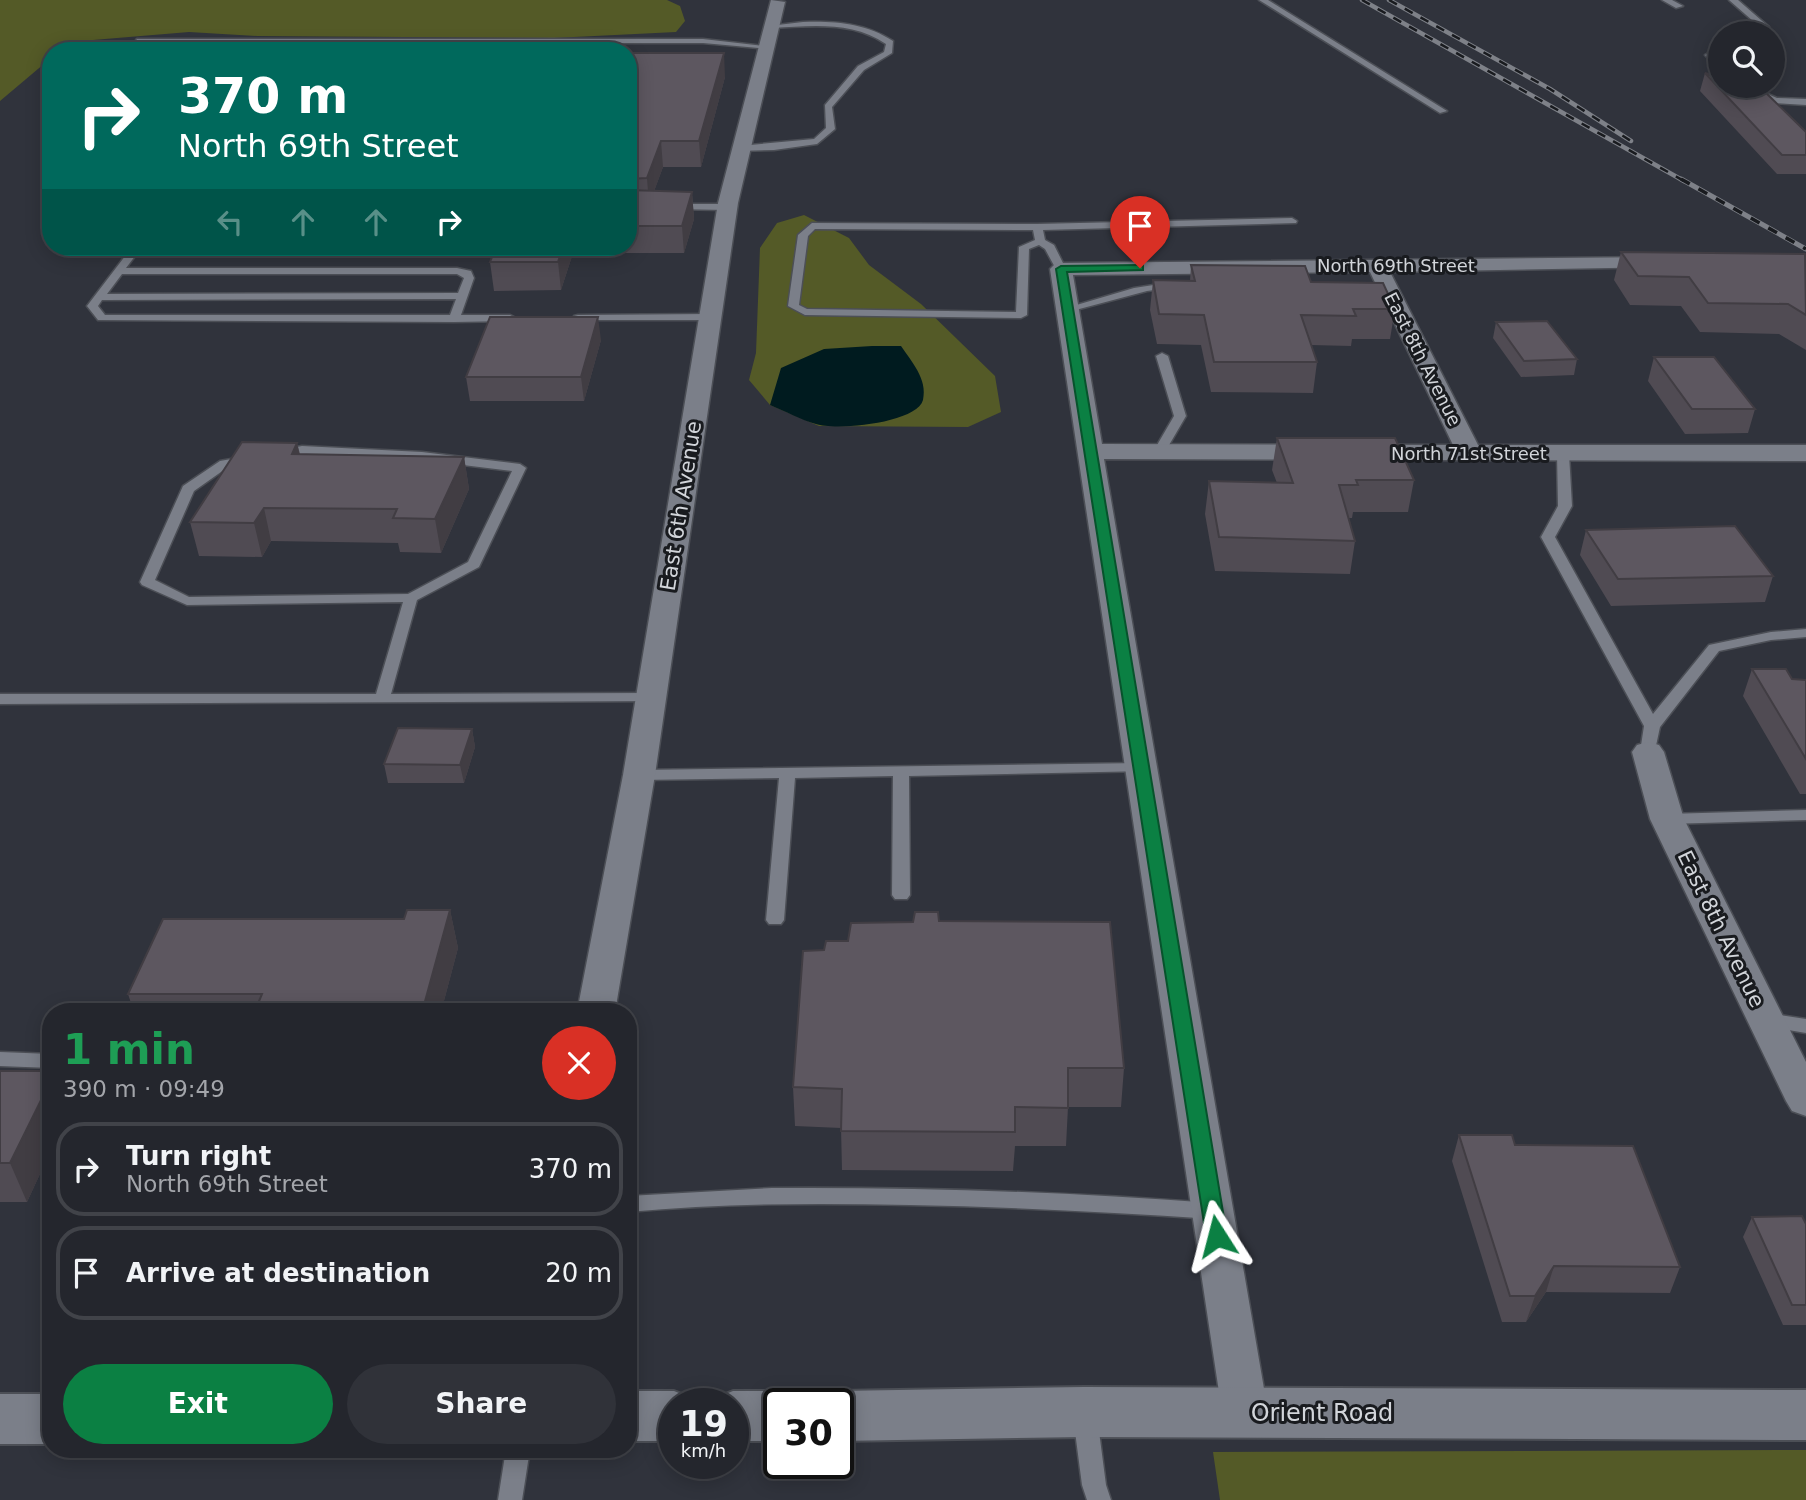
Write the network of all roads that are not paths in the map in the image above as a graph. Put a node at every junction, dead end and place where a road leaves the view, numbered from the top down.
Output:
1 (1263, 0) edge
2 (1667, 0) edge
3 (1733, 0) edge
4 (777, 1) edge
5 (1679, 6) dead end
6 (1757, 21) edge
7 (773, 26) junction
8 (137, 40) dead end
9 (769, 47) junction
10 (1769, 98) edge
11 (1806, 102) edge
12 (1443, 111) dead end
13 (739, 149) junction
14 (727, 207) junction
15 (663, 209) edge
16 (1292, 221) dead end
17 (1037, 227) junction
18 (1040, 241) junction
19 (130, 256) edge
20 (1676, 263) edge
21 (1376, 264) junction
22 (1061, 269) junction
23 (118, 271) junction
24 (1188, 285) edge
25 (462, 296) junction
26 (99, 297) junction
27 (1068, 309) junction
28 (710, 317) junction
29 (522, 318) edge
30 (562, 318) edge
31 (454, 319) junction
32 (1162, 356) dead end
33 (1091, 451) junction
34 (1159, 452) junction
35 (1806, 453) edge
36 (1470, 454) junction
37 (1563, 454) junction
38 (411, 598) junction
39 (1806, 633) edge
40 (382, 698) junction
41 (651, 698) junction
42 (0, 699) edge
43 (1650, 739) junction
44 (1142, 768) junction
45 (901, 772) junction
46 (787, 773) junction
47 (639, 775) junction
48 (1806, 815) edge
49 (1667, 819) junction
50 (901, 895) dead end
51 (775, 920) dead end
52 (598, 1003) edge
53 (1766, 1020) junction
54 (1806, 1026) edge
55 (0, 1059) edge
56 (42, 1061) edge
57 (1806, 1101) edge
58 (637, 1202) edge
59 (1213, 1211) junction
60 (1084, 1412) junction
61 (1245, 1412) junction
62 (1806, 1415) edge
63 (637, 1416) edge
64 (658, 1416) edge
65 (854, 1416) edge
66 (0, 1419) edge
67 (42, 1419) edge
68 (517, 1458) edge
69 (510, 1500) edge
70 (1098, 1500) edge

1 - 12 lane
2 - 5 lane
3 - 6 lane
4 - 7 street, East 6th Avenue
7 - 9 street, East 6th Avenue
7 - 13 lane
8 - 9 lane
9 - 13 street, East 6th Avenue
10 - 11 lane
13 - 14 street, East 6th Avenue
14 - 15 lane
14 - 28 street, East 6th Avenue
16 - 17 lane
17 - 18 lane
17 - 18 lane
18 - 22 lane
19 - 23 lane
20 - 21 street, North 69th Street
21 - 22 street, North 69th Street
21 - 36 street, East 8th Avenue
22 - 27 street
23 - 25 lane
23 - 26 lane
24 - 27 lane
25 - 26 lane
25 - 31 lane
26 - 31 lane
27 - 33 street
28 - 30 lane
28 - 41 street, East 6th Avenue
29 - 31 lane
32 - 34 lane
33 - 34 street, North 71st Street
33 - 44 street
34 - 36 street, North 71st Street
35 - 37 street, North 71st Street
36 - 37 street, North 71st Street
37 - 43 lane
38 - 38 lane
38 - 40 lane
39 - 43 lane
40 - 41 lane
40 - 42 lane
41 - 47 street, East 6th Avenue
43 - 49 street, East 8th Avenue
44 - 45 lane
44 - 59 street
45 - 46 lane
45 - 50 lane
46 - 47 lane
46 - 51 lane
47 - 52 street, East 6th Avenue
48 - 49 lane
49 - 53 street, East 8th Avenue
53 - 54 lane
53 - 57 street, East 8th Avenue
55 - 56 lane
58 - 59 lane
59 - 61 street
60 - 61 street, Orient Road
60 - 65 street, Orient Road
60 - 70 lane
61 - 62 street, Orient Road
63 - 64 street
66 - 67 street
68 - 69 lane

